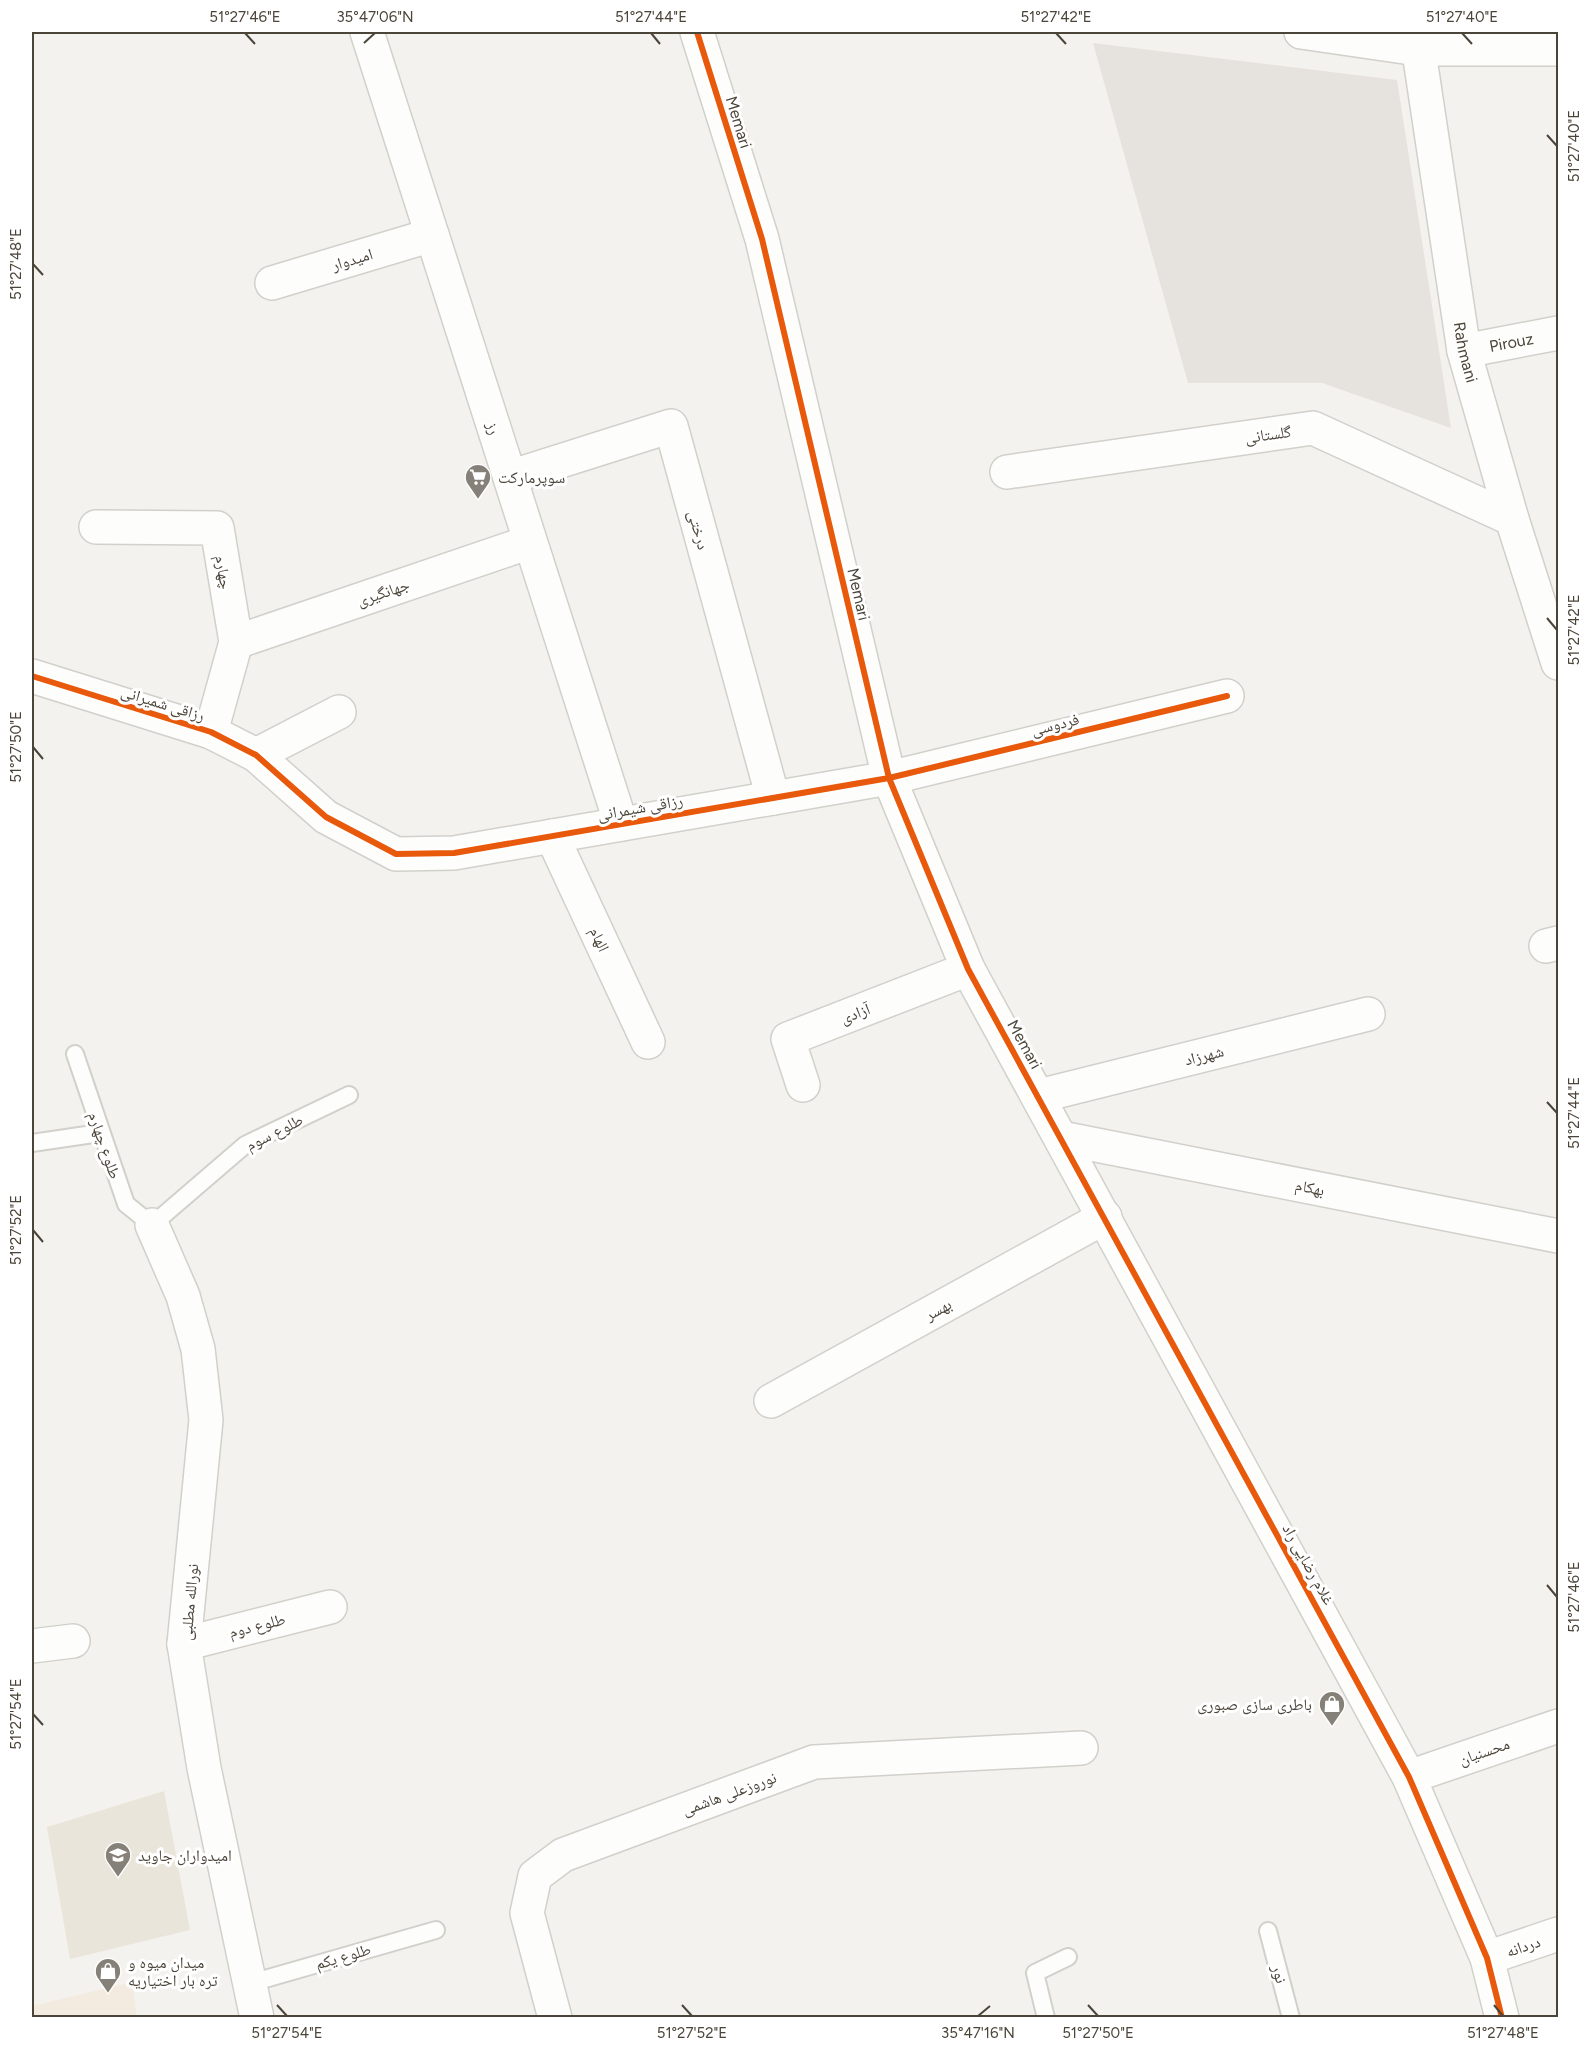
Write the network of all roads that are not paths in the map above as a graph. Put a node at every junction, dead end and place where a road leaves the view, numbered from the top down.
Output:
1 (367, 32) edge
2 (697, 32) edge
3 (1302, 32) edge
4 (1417, 40) edge
5 (1558, 49) edge
6 (432, 235) junction
7 (272, 283) dead end
8 (1558, 333) edge
9 (1464, 351) junction
10 (1007, 471) dead end
11 (510, 477) junction
12 (1512, 519) junction
13 (96, 527) dead end
14 (530, 542) junction
15 (236, 642) junction
16 (1558, 663) edge
17 (32, 676) edge
18 (1227, 696) dead end
19 (339, 712) dead end
20 (211, 732) junction
21 (256, 755) junction
22 (889, 778) junction
23 (773, 798) junction
24 (621, 824) junction
25 (552, 836) junction
26 (396, 854) joint
27 (968, 969) junction
28 (1368, 1014) dead end
29 (648, 1042) dead end
30 (75, 1054) dead end
31 (803, 1085) dead end
32 (349, 1095) dead end
33 (1039, 1096) junction
34 (100, 1133) junction
35 (1061, 1138) junction
36 (32, 1143) edge
37 (1105, 1217) junction
38 (152, 1225) junction
39 (1558, 1236) edge
40 (771, 1401) dead end
41 (330, 1607) dead end
42 (74, 1641) dead end
43 (184, 1644) junction
44 (32, 1646) edge
45 (1558, 1726) edge
46 (1081, 1748) dead end
47 (1409, 1776) junction
48 (436, 1930) dead end
49 (1268, 1931) dead end
50 (1558, 1934) edge
51 (1068, 1958) dead end
52 (1487, 1958) junction
53 (250, 1983) junction
54 (257, 2018) edge
55 (555, 2018) edge
56 (1046, 2018) edge
57 (1291, 2018) edge
58 (1502, 2018) edge

1 - 6 street, رز
2 - 22 street, Memari
3 - 4 street
4 - 5 street
4 - 9 street, Rahmani
6 - 7 street, امیدوار
6 - 11 street, رز
8 - 9 street, Pirouz
9 - 12 street, Rahmani
10 - 12 street, گلستانی
11 - 14 street, رز
11 - 23 street, درختی
12 - 16 street, Rahmani
13 - 15 street, چهارم
14 - 15 street, جهانگیری
14 - 24 street, رز
15 - 20 street, چهارم
17 - 20 street, رزاقی شمیرانی
18 - 22 street, فردوسی
19 - 21 street
20 - 21 street, رزاقی شمیرانی
21 - 26 street, رزاقی شمیرانی
22 - 23 street, رزاقی شیمرانی
22 - 27 street, Memari
23 - 24 street, رزاقی شیمرانی
24 - 25 street, رزاقی شیمرانی
25 - 26 street, رزاقی شیمرانی
25 - 29 street, الهام
27 - 31 street, آزادی
27 - 33 street, Memari
28 - 33 street, شهرزاد
30 - 34 lane, طلوع چهارم
32 - 38 lane, طلوع سوم
33 - 35 street, Memari
34 - 36 lane
34 - 38 lane, طلوع چهارم
35 - 37 street, غلام رضایی راد
35 - 39 street, بهکام
37 - 40 street, بهسر
37 - 47 street, غلام رضایی راد
38 - 43 street, نورالله مطلبی
41 - 43 street, طلوع دوم
42 - 44 street
43 - 53 street, نورالله مطلبی
45 - 47 street, محسنیان
46 - 55 street, نوروزعلی هاشمی
47 - 52 street, غلام رضایی راد
48 - 53 lane, طلوع یکم
49 - 57 lane, نور
50 - 52 street, دردانه
51 - 56 lane
52 - 58 street, غلام رضایی راد
53 - 54 street, نورالله مطلبی

